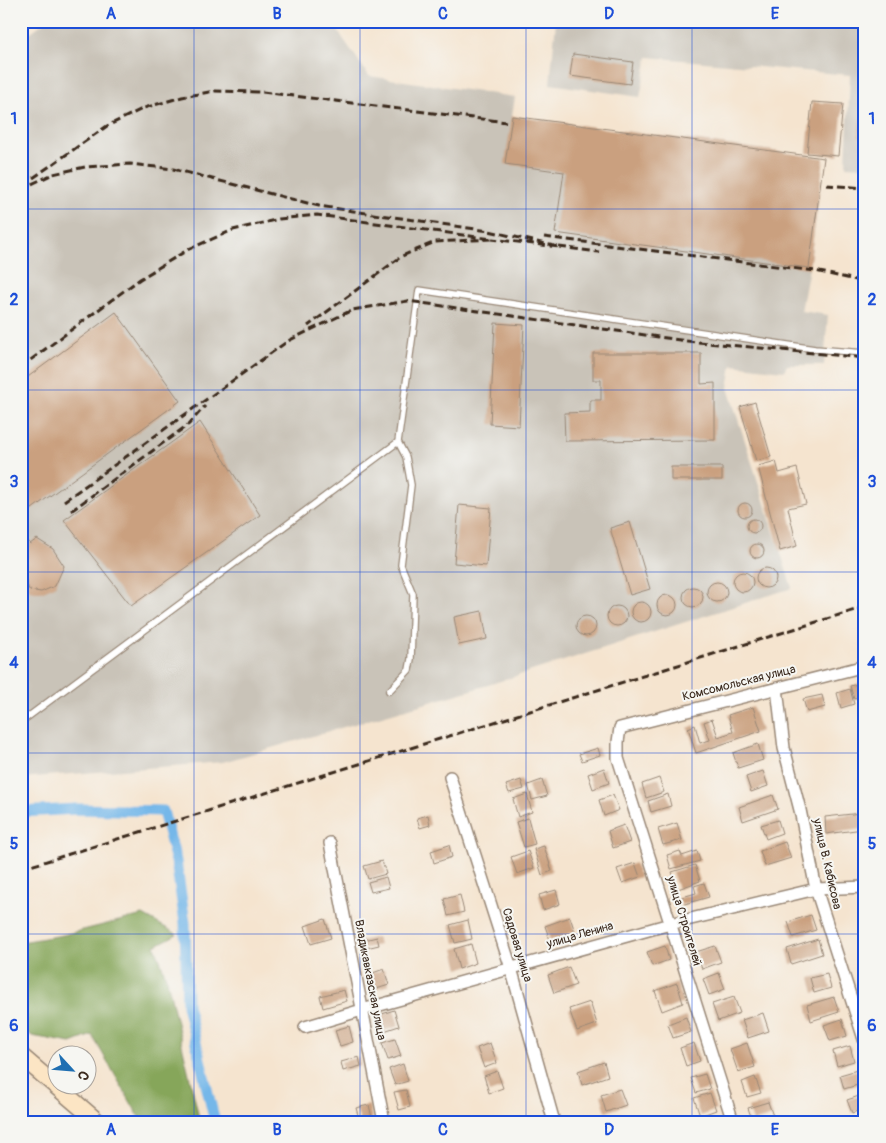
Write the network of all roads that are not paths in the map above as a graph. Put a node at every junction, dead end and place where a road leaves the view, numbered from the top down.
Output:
1 (865, 353) edge
2 (398, 442) junction
3 (865, 666) edge
4 (777, 688) junction
5 (389, 691) dead end
6 (21, 722) edge
7 (620, 728) joint
8 (450, 777) dead end
9 (330, 843) dead end
10 (865, 887) edge
11 (816, 889) junction
12 (670, 924) junction
13 (511, 968) junction
14 (362, 1010) junction
15 (306, 1027) dead end
16 (865, 1042) edge
17 (21, 1056) edge
18 (21, 1119) edge
19 (24, 1122) edge
20 (98, 1122) edge
21 (384, 1122) edge
22 (554, 1122) edge
23 (733, 1122) edge

1 - 2 lane
2 - 5 lane
2 - 6 lane
3 - 4 street, Комсомольская улица
4 - 7 street, Комсомольская улица
4 - 11 street, улица В. Кабисова
7 - 12 street, улица Строителей
8 - 13 street, Садовая улица
9 - 14 street, Владикавказская улица
10 - 11 street, улица Ленина
11 - 12 street, улица Ленина
11 - 16 street, улица В. Кабисова
12 - 13 street, улица Ленина
12 - 23 street, улица Строителей
13 - 14 street, улица Ленина
13 - 22 street, Садовая улица
14 - 15 street, улица Ленина
14 - 21 street, Владикавказская улица
17 - 20 main road
18 - 19 street

